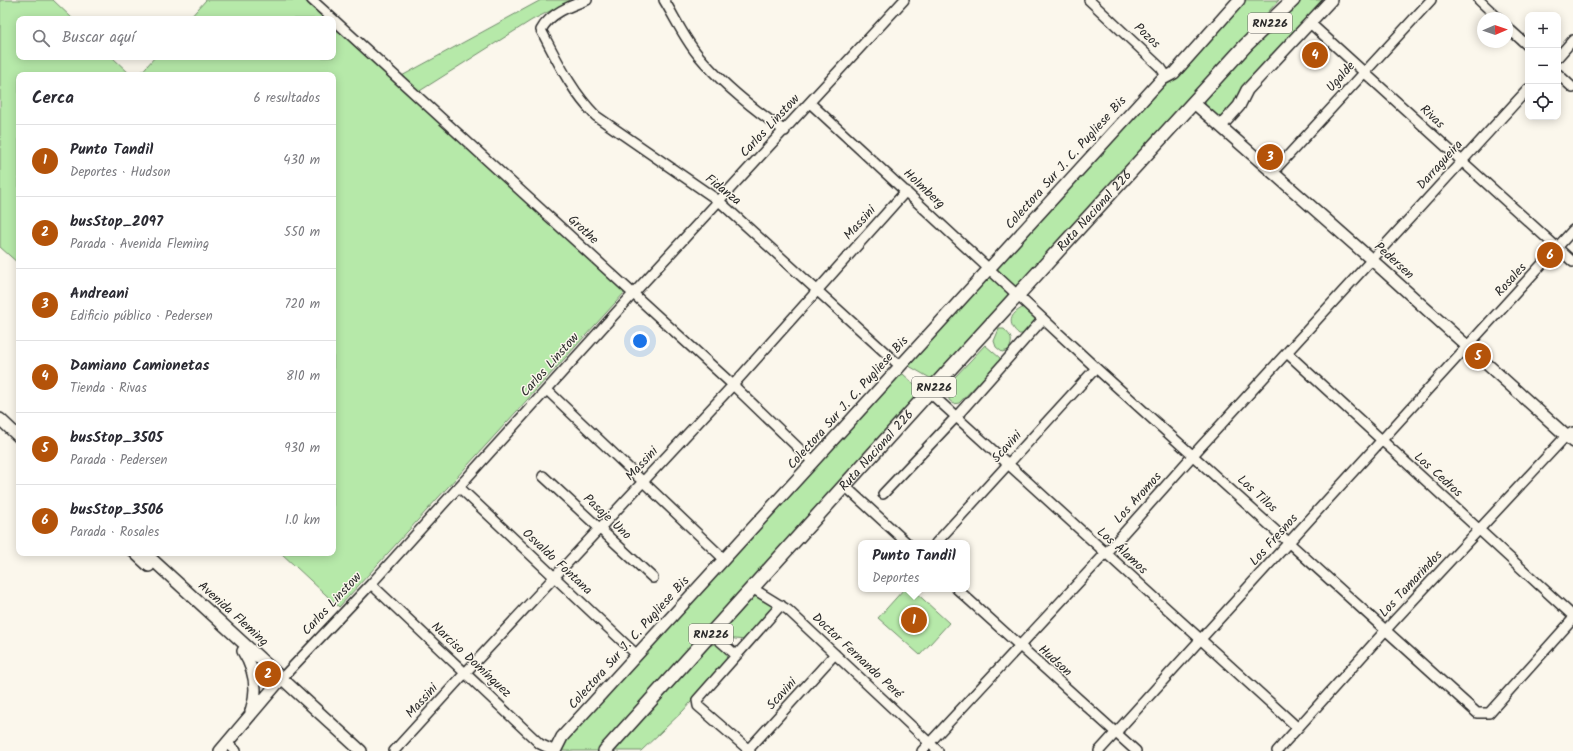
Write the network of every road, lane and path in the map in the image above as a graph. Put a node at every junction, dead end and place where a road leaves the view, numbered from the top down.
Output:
1 (312, 0) edge
2 (587, 0) edge
3 (664, 0) edge
4 (904, 0) edge
5 (1089, 0) edge
6 (1239, 0) edge
7 (1282, 0) edge
8 (1293, 0) edge
9 (1331, 0) edge
10 (1431, 0) edge
11 (1479, 0) edge
12 (1492, 12) edge
13 (330, 16) edge
14 (336, 22) edge
15 (1310, 23) junction
16 (1513, 32) edge
17 (1573, 40) edge
18 (1525, 43) edge
19 (1246, 46) junction
20 (1561, 54) edge
21 (1364, 71) junction
22 (1165, 77) junction
23 (1561, 77) edge
24 (1573, 88) edge
25 (1525, 92) edge
26 (810, 103) junction
27 (1194, 103) junction
28 (1220, 126) junction
29 (784, 131) junction
30 (1461, 161) junction
31 (1272, 173) junction
32 (906, 191) junction
33 (719, 201) junction
34 (1573, 230) edge
35 (1557, 248) junction
36 (1372, 260) junction
37 (1573, 262) edge
38 (989, 268) junction
39 (817, 290) junction
40 (633, 294) junction
41 (1019, 295) junction
42 (1043, 319) junction
43 (1469, 347) junction
44 (1287, 353) junction
45 (900, 366) junction
46 (1096, 368) junction
47 (733, 385) junction
48 (547, 390) junction
49 (929, 392) junction
50 (956, 417) junction
51 (0, 419) edge
52 (0, 429) edge
53 (16, 434) edge
54 (1571, 437) edge
55 (1382, 441) junction
56 (16, 444) edge
57 (1194, 454) junction
58 (813, 462) junction
59 (1009, 466) junction
60 (543, 476) dead end
61 (644, 481) junction
62 (845, 486) junction
63 (459, 487) junction
64 (883, 494) dead end
65 (600, 529) junction
66 (1479, 530) junction
67 (904, 540) edge
68 (939, 540) edge
69 (1290, 542) junction
70 (1106, 554) junction
71 (138, 556) edge
72 (148, 556) edge
73 (724, 559) junction
74 (555, 578) junction
75 (653, 578) dead end
76 (371, 584) junction
77 (752, 588) junction
78 (960, 592) edge
79 (781, 605) junction
80 (1573, 616) edge
81 (1573, 619) edge
82 (1387, 630) junction
83 (711, 633) junction
84 (1200, 640) junction
85 (1019, 646) junction
86 (243, 651) junction
87 (835, 654) junction
88 (637, 656) junction
89 (736, 656) junction
90 (466, 672) junction
91 (281, 679) junction
92 (250, 716) junction
93 (1298, 728) junction
94 (1115, 733) junction
95 (930, 743) junction
96 (223, 747) edge
97 (236, 751) edge
98 (361, 751) edge
99 (394, 751) edge
100 (555, 751) edge
101 (605, 751) edge
102 (748, 751) edge
103 (922, 751) edge
104 (938, 751) edge
105 (1099, 751) edge
106 (1136, 751) edge
107 (1277, 751) edge

1 - 13 street, Grothe
2 - 33 street, Fidanza
3 - 29 street
4 - 26 street, Carlos Linstow
5 - 22 street, Pozos
6 - 22 main road, Colectora Sur J. C. Pugliese Bis
7 - 19 highway, Ruta Nacional 226 / RN226
8 - 19 highway, Ruta Nacional 226 / RN226
9 - 15 main road
10 - 21 street, Ugalde
11 - 12 street
14 - 40 street, Grothe
15 - 21 street, Rivas
15 - 28 main road
16 - 18 street
17 - 20 street
19 - 27 highway, Ruta Nacional 226 / RN226
21 - 30 street, Rivas
21 - 31 street, Ugalde
22 - 38 main road, Colectora Sur J. C. Pugliese Bis
23 - 24 street
25 - 30 street, Darragueira
26 - 29 street, Carlos Linstow
26 - 32 street, Holmberg
27 - 28 main road, Pedersen
27 - 41 highway, Ruta Nacional 226 / RN226
28 - 31 main road, Pedersen
29 - 33 street, Carlos Linstow
30 - 35 street, Rivas
30 - 36 street, Darragueira
31 - 36 main road, Pedersen
32 - 38 street, Holmberg
32 - 39 street, Massini
33 - 39 street, Fidanza
33 - 40 street, Carlos Linstow
34 - 35 street, Rosales
35 - 37 street, Rivas
35 - 43 street, Rosales
36 - 43 main road, Pedersen
36 - 44 street, Los Aromos
38 - 41 street, Holmberg
38 - 45 main road, Colectora Sur J. C. Pugliese Bis
39 - 45 street, Fidanza
39 - 47 street, Massini
40 - 47 street, Grothe
40 - 48 street, Carlos Linstow
41 - 42 street, Los Tilos
41 - 49 highway, Ruta Nacional 226 / RN226
42 - 46 street, Los Tilos
42 - 50 street
43 - 54 main road, Pedersen
43 - 55 street, Los Fresnos
44 - 55 street, Los Cedros
44 - 57 street, Los Aromos
45 - 58 main road, Colectora Sur J. C. Pugliese Bis
46 - 57 street, Los Tilos
46 - 59 street, Scavini
47 - 58 street, Grothe
47 - 61 street, Massini
48 - 61 street
48 - 63 street, Carlos Linstow
49 - 50 street, Los Álamos
49 - 62 highway, Ruta Nacional 226 / RN226
50 - 59 street, Los Álamos
50 - 64 street
51 - 53 main road
52 - 56 main road
54 - 66 street, Los Tamarindos
55 - 66 street, Los Cedros
55 - 69 street, Los Fresnos
57 - 69 street, Los Tilos
57 - 70 street, Los Aromos
58 - 73 main road, Colectora Sur J. C. Pugliese Bis
59 - 68 street, Scavini
59 - 70 street, Los Álamos
60 - 65 street, Pasaje Uno
61 - 65 street, Massini
61 - 73 street
62 - 67 street
62 - 77 highway, Ruta Nacional 226 / RN226
63 - 74 street, Osvaldo Fontana
63 - 76 street, Carlos Linstow
65 - 74 street, Massini
65 - 75 street, Pasaje Uno
66 - 80 street, Los Cedros
66 - 82 street, Los Tamarindos
69 - 82 street, Los Tilos
69 - 84 street, Los Fresnos
70 - 84 street, Los Álamos
70 - 85 street, Los Aromos
71 - 86 main road, Avenida Fleming
72 - 91 main road, Avenida Fleming
73 - 88 main road, Colectora Sur J. C. Pugliese Bis
74 - 88 street, Osvaldo Fontana
74 - 90 street, Massini
76 - 90 street, Narciso Domínguez
76 - 91 street, Carlos Linstow
77 - 79 street, Doctor Fernando Peré
77 - 83 highway, Ruta Nacional 226 / RN226
78 - 85 street, Hudson
79 - 87 street, Doctor Fernando Peré
79 - 89 street
81 - 82 street, Los Tilos
82 - 93 street, Los Tamarindos
83 - 89 street
83 - 101 highway, Ruta Nacional 226 / RN226
84 - 93 street, Los Álamos
84 - 94 street, Los Fresnos
85 - 94 street, Hudson
85 - 95 street, Los Aromos
86 - 91 main road, Avenida Fleming
86 - 92 main road
87 - 95 street, Doctor Fernando Peré
87 - 102 street, Scavini
88 - 100 main road, Colectora Sur J. C. Pugliese Bis
89 - 102 street
90 - 99 street, Massini
90 - 100 street, Narciso Domínguez
91 - 92 main road, Carlos Linstow
91 - 98 main road
92 - 96 main road, Carlos Linstow
93 - 107 street, Los Tamarindos
94 - 105 street, Los Fresnos
94 - 106 street, Hudson
95 - 103 street, Los Aromos
95 - 104 street, Doctor Fernando Peré
96 - 97 street

